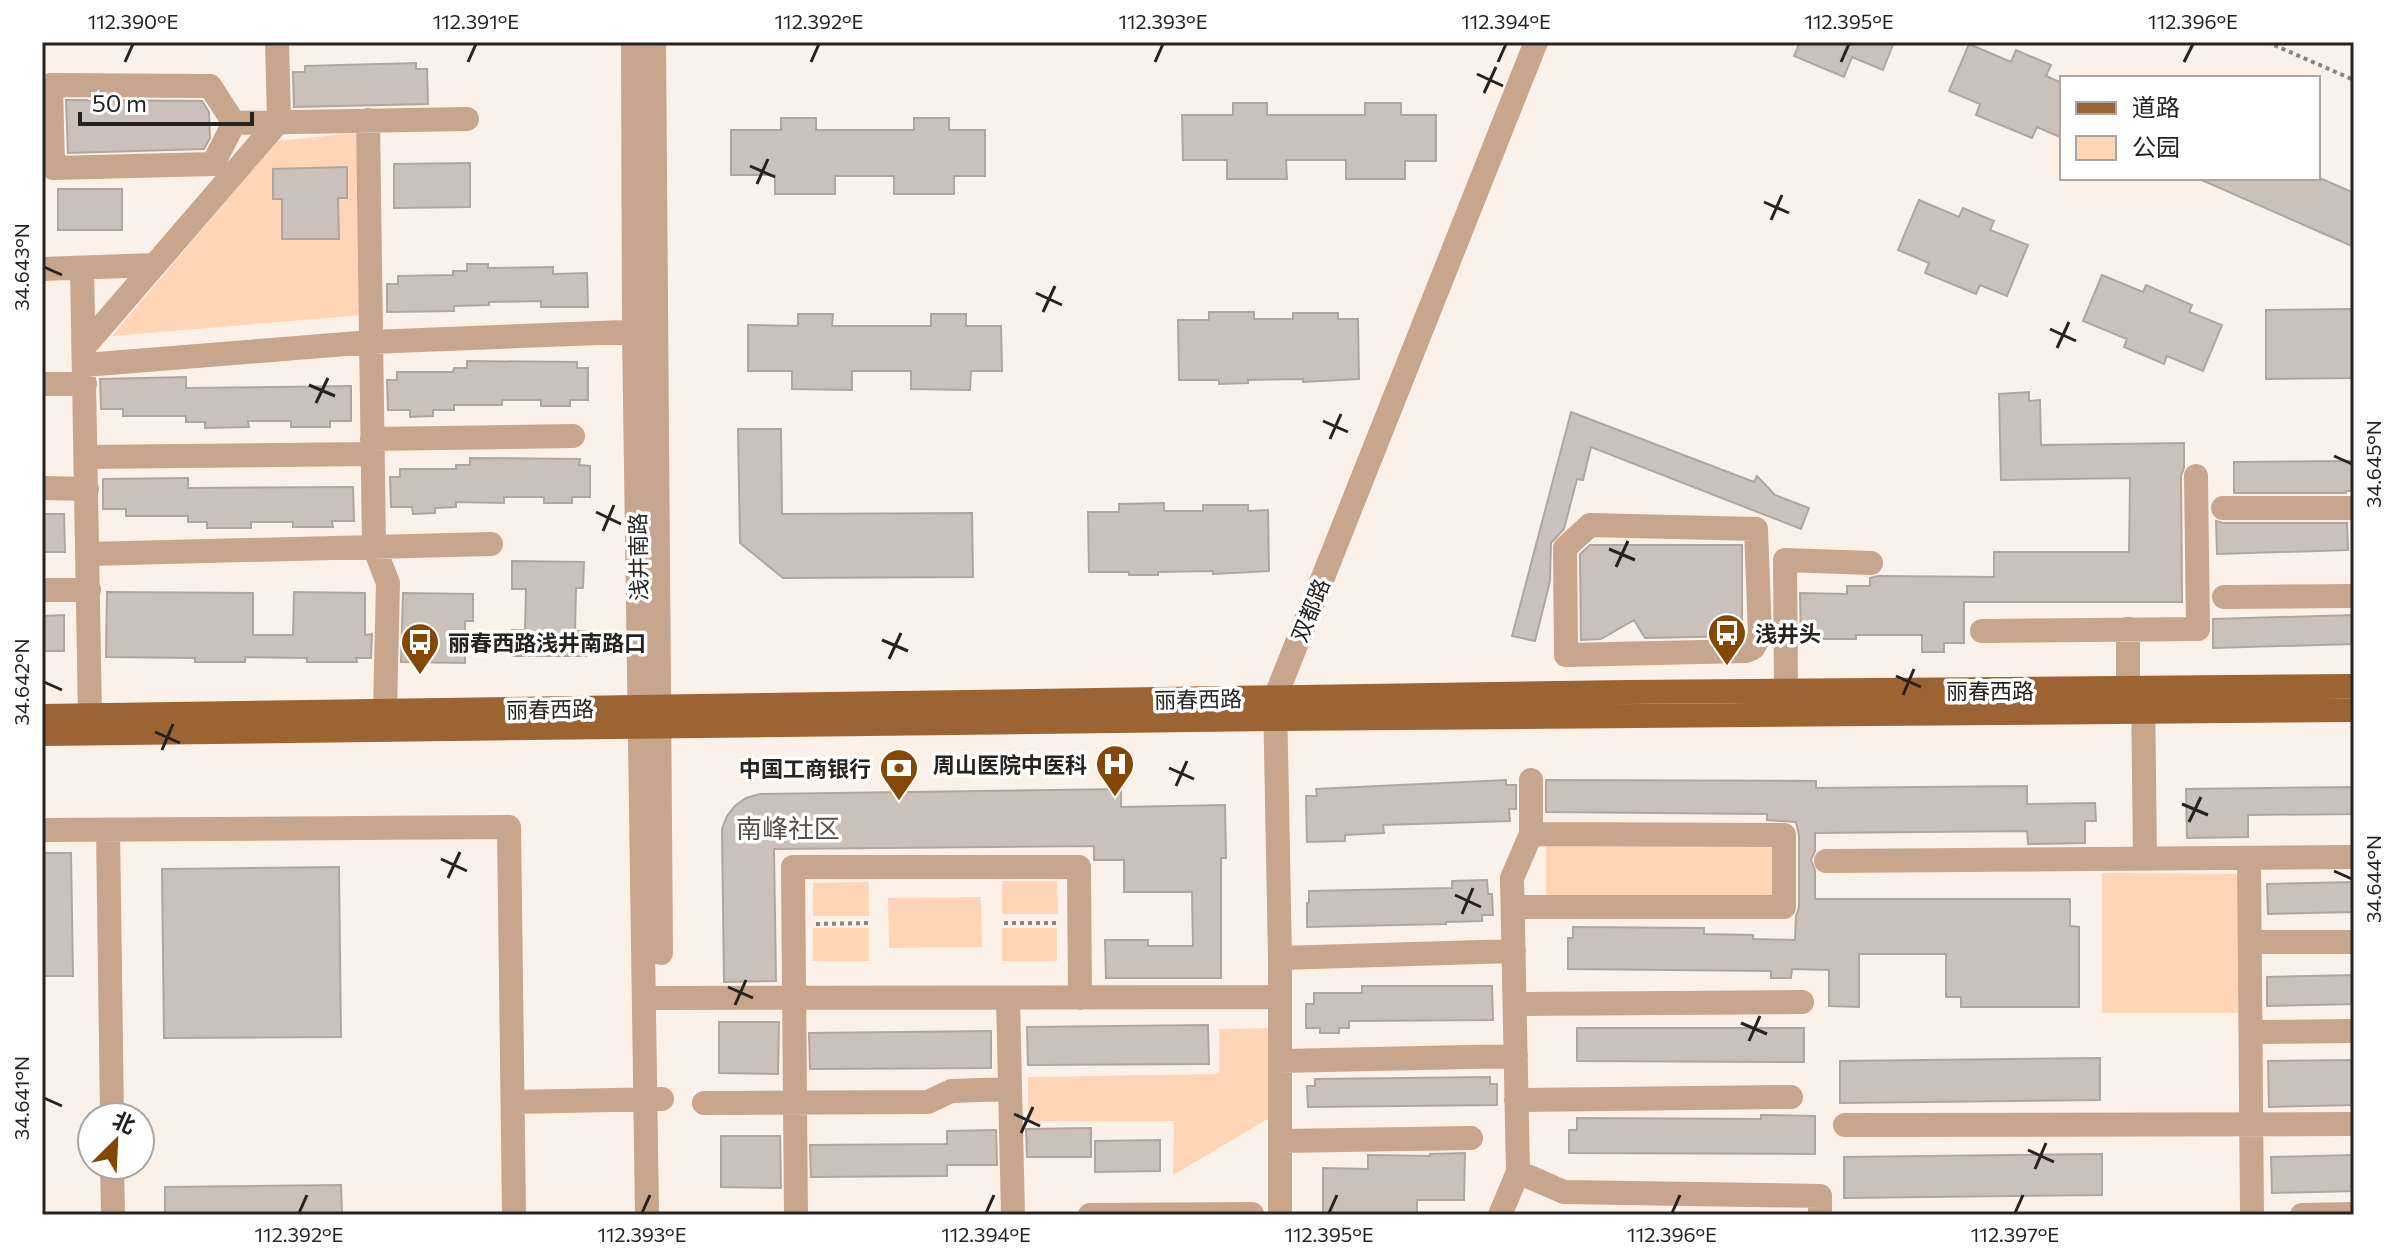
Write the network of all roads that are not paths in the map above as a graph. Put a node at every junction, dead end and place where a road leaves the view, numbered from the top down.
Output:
1 (277, 42) edge
2 (633, 42) edge
3 (654, 42) edge
4 (1536, 42) edge
5 (467, 119) dead end
6 (368, 120) junction
7 (279, 121) junction
8 (234, 123) junction
9 (155, 265) junction
10 (82, 268) junction
11 (42, 269) edge
12 (646, 331) junction
13 (371, 342) junction
14 (85, 365) junction
15 (42, 384) edge
16 (573, 436) dead end
17 (372, 447) junction
18 (86, 457) junction
19 (2196, 476) dead end
20 (42, 488) edge
21 (87, 489) junction
22 (2223, 508) dead end
23 (2354, 508) edge
24 (491, 544) dead end
25 (374, 547) junction
26 (88, 554) junction
27 (1871, 563) dead end
28 (42, 590) edge
29 (89, 590) junction
30 (2354, 596) edge
31 (2224, 597) dead end
32 (2128, 629) junction
33 (1982, 631) dead end
34 (1626, 654) junction
35 (2354, 686) edge
36 (2136, 689) junction
37 (1786, 690) junction
38 (1627, 692) junction
39 (1275, 709) junction
40 (2354, 710) edge
41 (385, 711) junction
42 (2143, 713) junction
43 (42, 716) edge
44 (90, 716) junction
45 (650, 717) junction
46 (42, 734) edge
47 (1531, 780) dead end
48 (42, 830) edge
49 (108, 830) junction
50 (1531, 834) junction
51 (2354, 857) edge
52 (2145, 858) junction
53 (2249, 858) junction
54 (1826, 861) dead end
55 (1513, 907) junction
56 (2250, 942) junction
57 (2354, 942) edge
58 (1514, 951) junction
59 (1280, 958) junction
60 (1280, 997) junction
61 (653, 998) junction
62 (1008, 998) junction
63 (1080, 998) junction
64 (794, 999) junction
65 (1802, 1002) dead end
66 (1515, 1004) junction
67 (2354, 1031) edge
68 (2251, 1032) junction
69 (1516, 1056) junction
70 (1280, 1061) junction
71 (1010, 1089) junction
72 (1791, 1097) dead end
73 (655, 1099) junction
74 (1516, 1100) junction
75 (112, 1101) edge
76 (513, 1102) junction
77 (704, 1103) dead end
78 (795, 1103) junction
79 (2252, 1124) junction
80 (2354, 1124) edge
81 (1845, 1125) dead end
82 (1471, 1138) dead end
83 (1280, 1141) junction
84 (1518, 1172) junction
85 (112, 1181) edge
86 (1252, 1214) edge
87 (2354, 1214) edge
88 (113, 1215) edge
89 (514, 1215) edge
90 (647, 1215) edge
91 (663, 1215) edge
92 (796, 1215) edge
93 (1013, 1215) edge
94 (1090, 1215) edge
95 (1280, 1215) edge
96 (1500, 1215) edge
97 (1820, 1215) edge
98 (2252, 1215) edge
99 (2302, 1215) edge

1 - 7 street
2 - 12 street, 浅井南路
3 - 12 street, 浅井南路
4 - 39 street, 双都路
5 - 6 street
6 - 7 street
6 - 13 street
7 - 8 street
7 - 9 street
8 - 8 street
9 - 10 street
9 - 14 street
10 - 11 street
10 - 14 street
12 - 13 street
12 - 45 street, 浅井南路
13 - 14 street
13 - 17 street
14 - 15 street
14 - 18 street
16 - 17 street
17 - 18 street
17 - 25 street
18 - 21 street
19 - 32 street
20 - 21 street
21 - 26 street
22 - 23 street
24 - 25 street
25 - 26 street
25 - 41 street
26 - 29 street
27 - 37 street
28 - 29 street
29 - 44 street
30 - 31 street
32 - 33 street
32 - 36 street
34 - 34 street
34 - 38 street
35 - 36 main road, 丽春西路
36 - 37 main road, 丽春西路
36 - 42 street
37 - 38 main road, 丽春西路
38 - 39 main road, 丽春西路
39 - 42 main road, 丽春西路
39 - 45 main road, 丽春西路
39 - 59 street, 双都路
40 - 42 main road, 丽春西路
41 - 44 main road, 丽春西路
41 - 45 main road, 丽春西路
42 - 52 street
43 - 44 main road, 丽春西路
45 - 46 main road, 丽春西路
45 - 61 street, 浅井南路
47 - 50 street
48 - 49 street
49 - 75 street
49 - 76 street
50 - 55 street
50 - 55 street
51 - 53 street
52 - 53 street
52 - 54 street
53 - 56 street
55 - 58 street
56 - 57 street
56 - 68 street
58 - 59 street
58 - 66 street
59 - 60 street, 双都路
60 - 63 street
60 - 70 street, 双都路
61 - 64 street
61 - 73 street, 浅井南路
62 - 63 street
62 - 64 street
62 - 71 street
63 - 64 street
64 - 78 street
65 - 66 street
66 - 69 street
67 - 68 street
68 - 79 street
69 - 70 street
69 - 74 street
70 - 83 street, 双都路
71 - 78 street
71 - 93 street
72 - 74 street
73 - 76 street
73 - 90 street, 浅井南路
73 - 91 street, 浅井南路
74 - 84 street
76 - 89 street
77 - 78 street
78 - 92 street
79 - 80 street
79 - 81 street
79 - 98 street
82 - 83 street
83 - 95 street, 双都路
84 - 96 street
84 - 97 street
85 - 88 street
86 - 94 street
87 - 99 street

